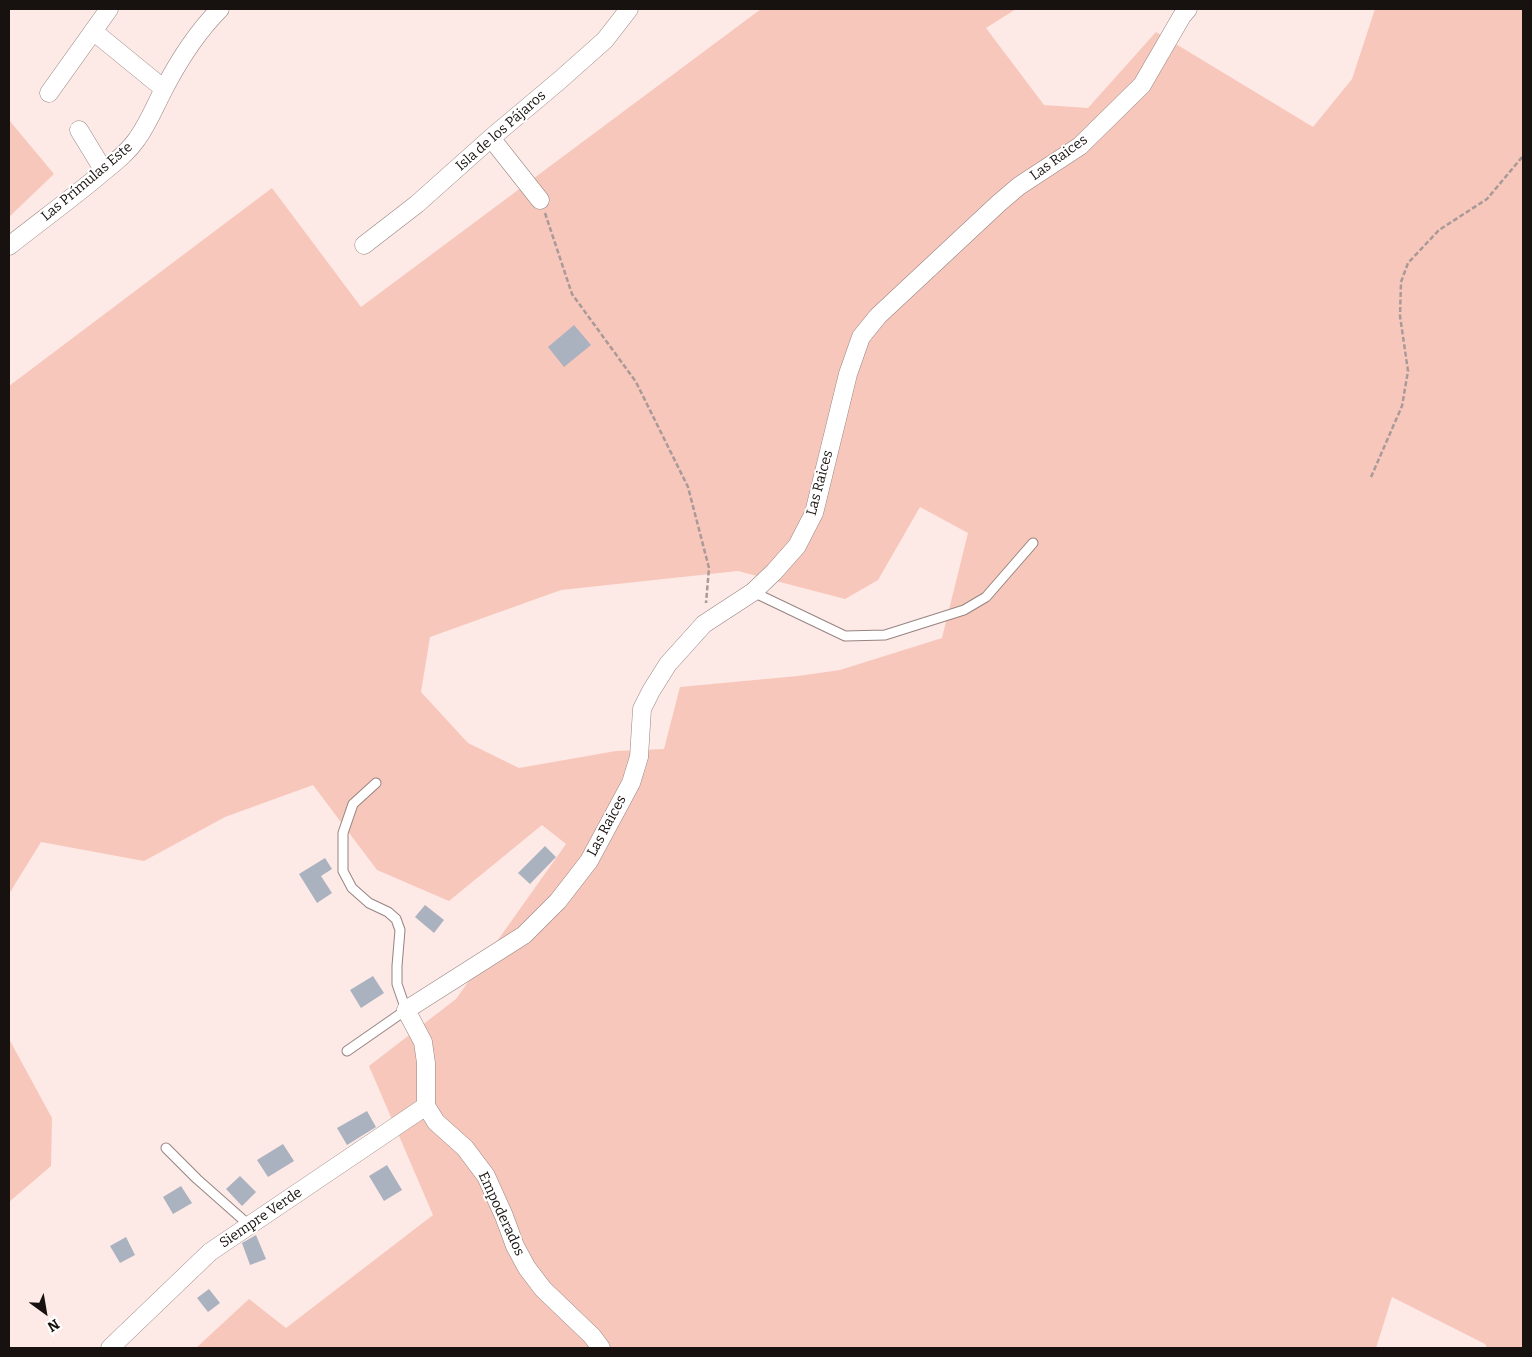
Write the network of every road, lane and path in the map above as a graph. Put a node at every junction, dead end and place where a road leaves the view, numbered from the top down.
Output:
1 (110, 9) edge
2 (220, 9) edge
3 (628, 9) edge
4 (1188, 9) edge
5 (93, 31) junction
6 (164, 89) junction
7 (49, 93) dead end
8 (79, 130) dead end
9 (491, 138) junction
10 (1523, 156) edge
11 (104, 171) junction
12 (540, 200) joint
13 (364, 244) dead end
14 (9, 246) edge
15 (1371, 477) dead end
16 (1033, 542) dead end
17 (753, 592) junction
18 (704, 624) junction
19 (376, 783) dead end
20 (406, 1010) junction
21 (347, 1051) dead end
22 (426, 1106) junction
23 (166, 1148) dead end
24 (249, 1225) junction
25 (110, 1348) edge
26 (601, 1348) edge

1 - 5 street
2 - 6 street, Las Prímulas Este
3 - 9 street, Isla de los Pájaros
4 - 17 street, Las Raices
5 - 6 street
5 - 7 street
6 - 11 street, Las Prímulas Este
8 - 11 street
9 - 12 street
9 - 13 street, Isla de los Pájaros
10 - 15 path
11 - 14 street, Las Prímulas Este
12 - 18 path
16 - 17 lane
17 - 18 street, Las Raices
18 - 20 street, Las Raices
19 - 20 lane
20 - 21 lane, Las Raices
20 - 22 street
22 - 24 street, Siempre Verde
22 - 26 street, Empoderados
23 - 24 lane
24 - 25 street, Siempre Verde

